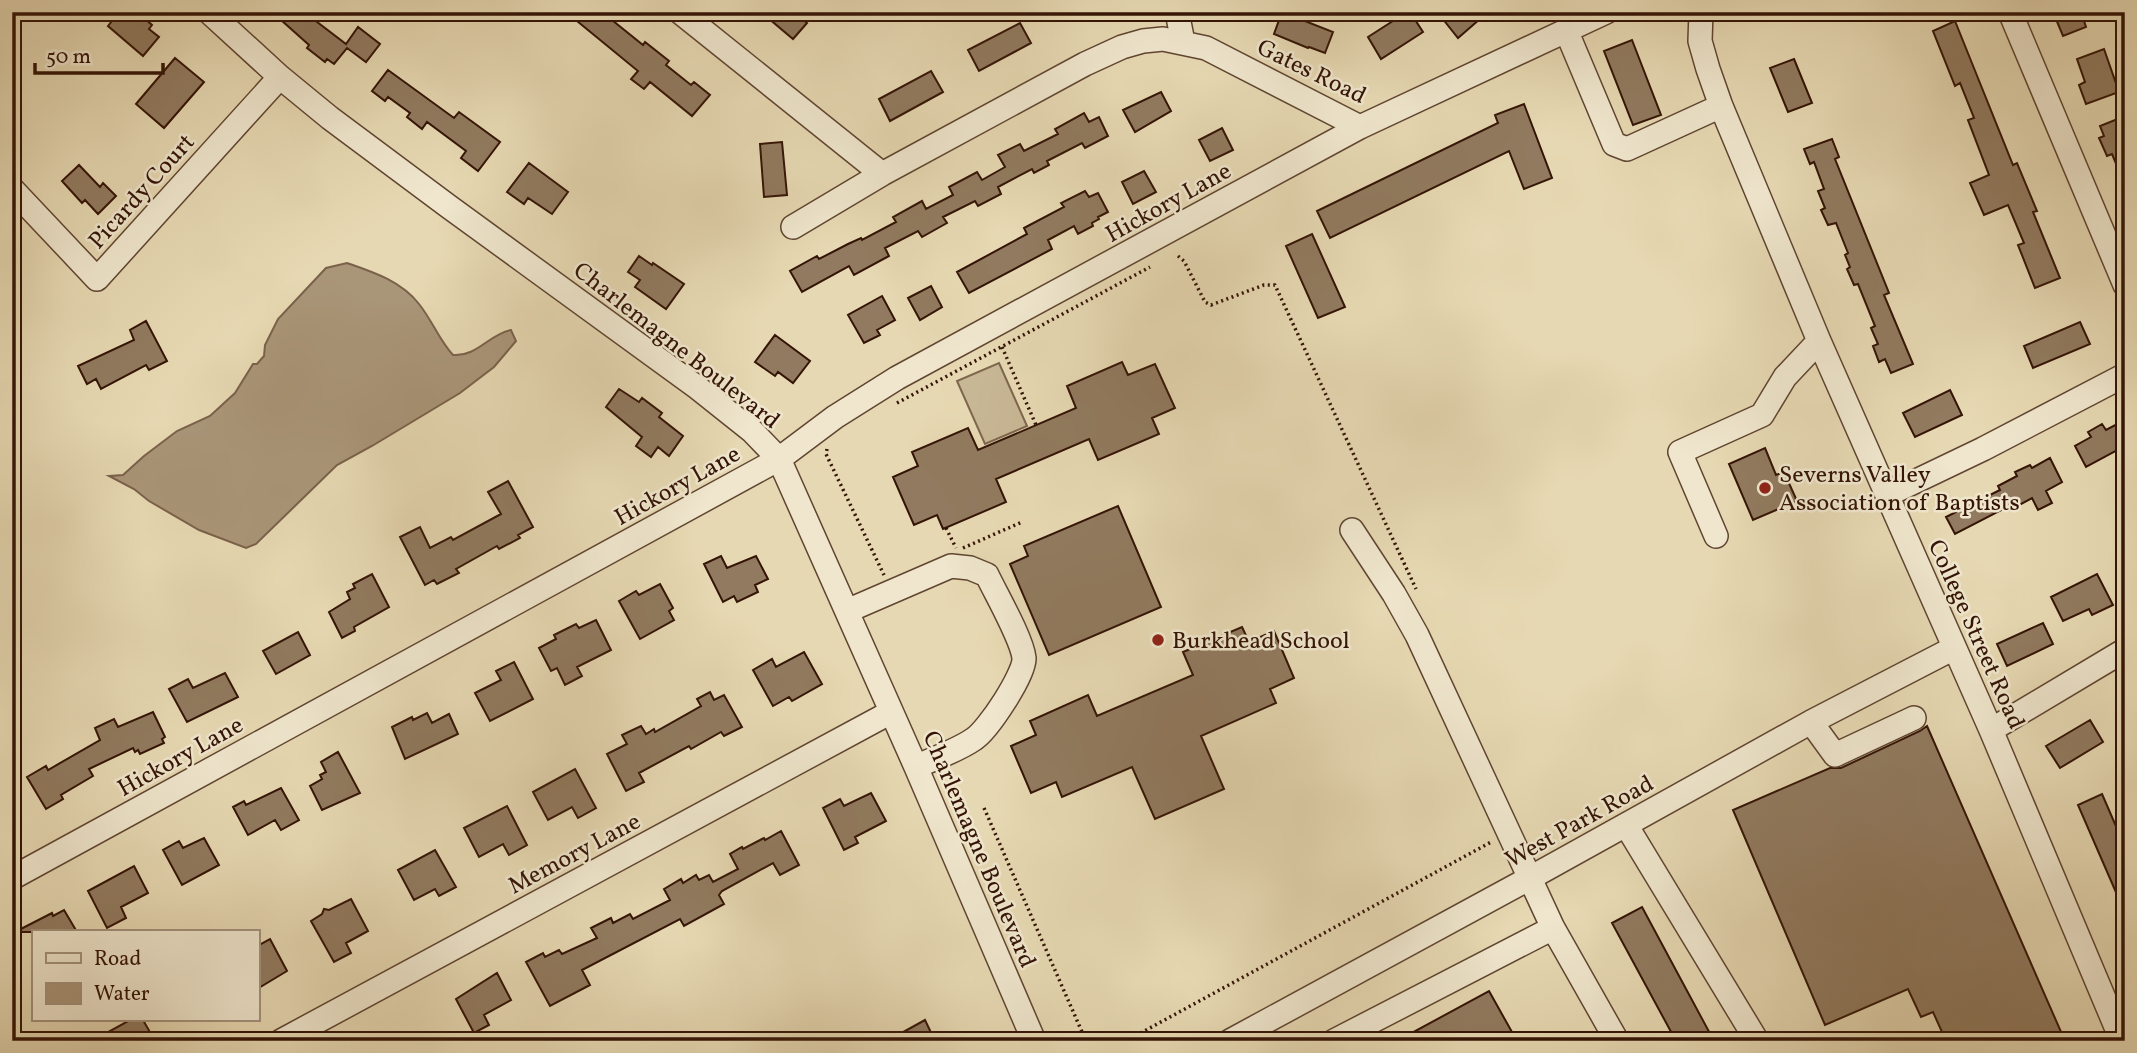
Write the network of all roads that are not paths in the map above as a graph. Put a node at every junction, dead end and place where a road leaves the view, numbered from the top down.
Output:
1 (209, 12) edge
2 (680, 12) edge
3 (1177, 12) edge
4 (1606, 12) edge
5 (1701, 12) edge
6 (2010, 12) edge
7 (1566, 30) junction
8 (1183, 42) junction
9 (280, 77) junction
10 (1721, 106) junction
11 (1360, 127) junction
12 (882, 174) junction
13 (12, 189) edge
14 (793, 227) dead end
15 (2125, 285) edge
16 (1819, 341) junction
17 (2125, 374) edge
18 (779, 459) junction
19 (1887, 495) junction
20 (1352, 530) dead end
21 (1716, 536) dead end
22 (847, 611) junction
23 (1954, 648) junction
24 (2125, 650) edge
25 (891, 712) junction
26 (1914, 718) dead end
27 (1811, 722) junction
28 (1991, 730) junction
29 (916, 766) junction
30 (1626, 825) junction
31 (12, 878) edge
32 (1530, 878) junction
33 (1553, 928) junction
34 (2122, 1037) edge
35 (1240, 1038) edge
36 (281, 1041) edge
37 (1034, 1041) edge
38 (1335, 1041) edge
39 (1617, 1041) edge
40 (1757, 1041) edge

1 - 9 street, Charlemagne Boulevard
2 - 12 street
3 - 8 street
4 - 7 street, Gates Road
5 - 10 street, College Street Road
6 - 15 street
7 - 10 street
7 - 11 street, Gates Road
8 - 11 street, Gates Road
8 - 12 street, Gates Road
9 - 13 street, Picardy Court
9 - 18 street, Charlemagne Boulevard
10 - 16 street, College Street Road
11 - 18 street, Hickory Lane
12 - 14 street, Gates Road
16 - 19 street, College Street Road
16 - 21 street
17 - 19 street
18 - 22 street, Charlemagne Boulevard
18 - 31 street, Hickory Lane
19 - 23 street, College Street Road
20 - 32 street
22 - 25 street, Charlemagne Boulevard
22 - 29 street
23 - 27 street, West Park Road
23 - 28 street, College Street Road
24 - 28 street
25 - 29 street, Charlemagne Boulevard
25 - 36 street, Memory Lane
26 - 27 street
27 - 30 street, West Park Road
28 - 34 street, College Street Road
29 - 37 street, Charlemagne Boulevard
30 - 32 street, West Park Road
30 - 40 street
32 - 33 street
32 - 35 street, West Park Road
33 - 38 street
33 - 39 street

